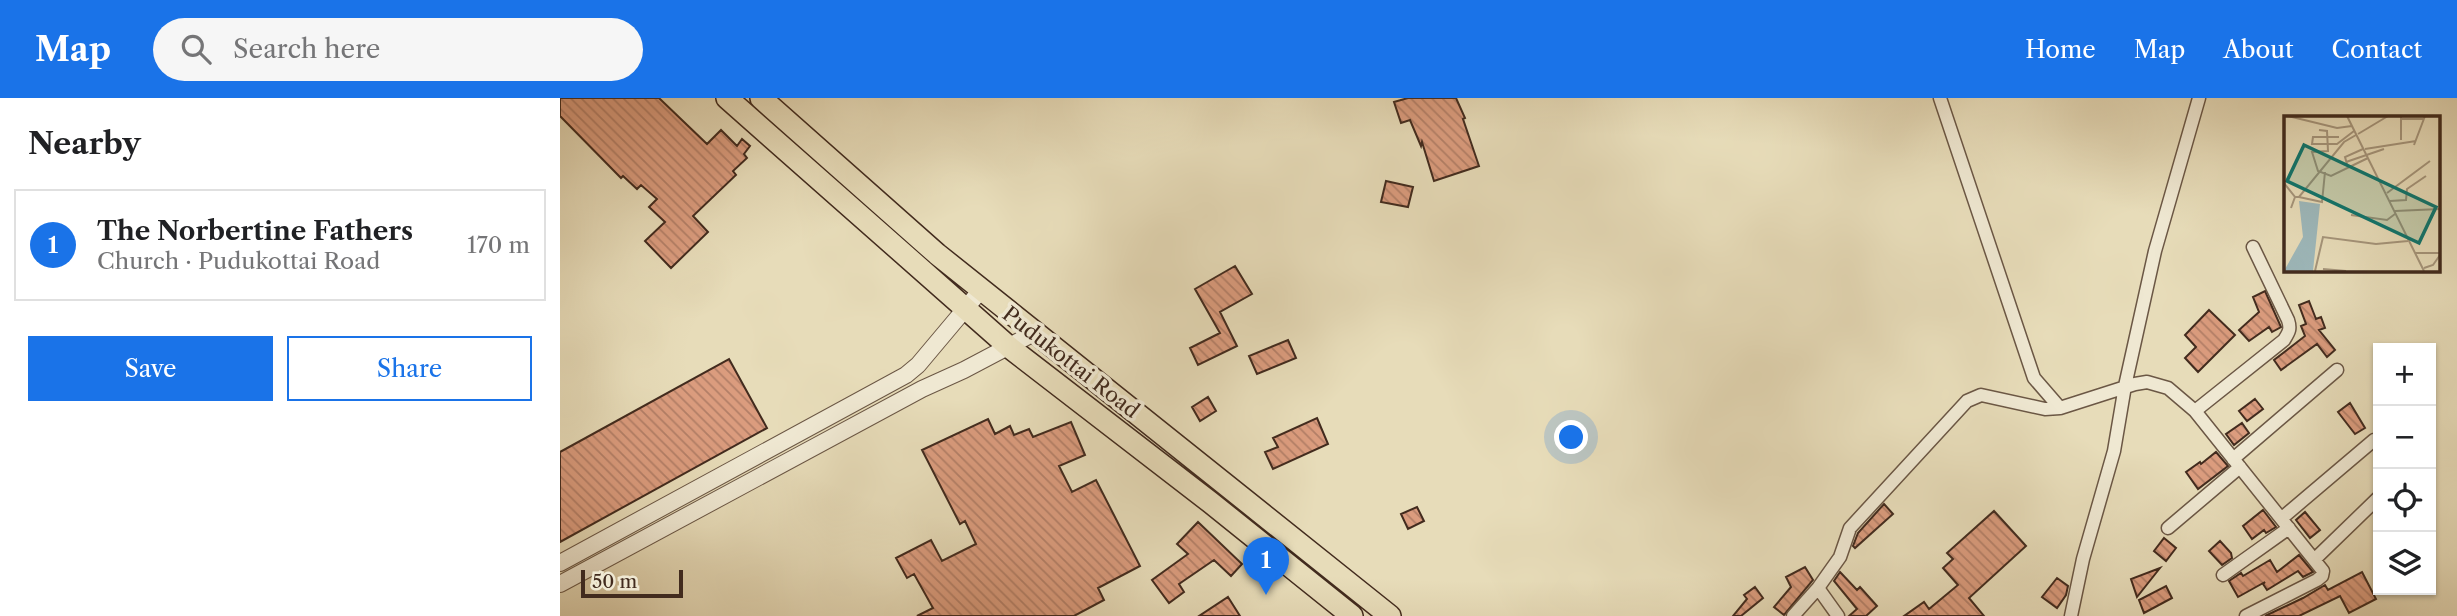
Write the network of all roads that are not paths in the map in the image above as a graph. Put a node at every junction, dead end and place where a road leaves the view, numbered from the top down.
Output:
1 (727, 98) edge
2 (761, 98) edge
3 (1940, 98) edge
4 (2199, 98) edge
5 (2253, 247) dead end
6 (981, 290) junction
7 (964, 309) junction
8 (1034, 333) junction
9 (1009, 347) junction
10 (2337, 370) dead end
11 (2125, 386) junction
12 (2060, 408) junction
13 (2195, 411) junction
14 (2373, 441) edge
15 (2236, 463) junction
16 (2373, 503) edge
17 (2285, 523) junction
18 (630, 526) junction
19 (2168, 528) dead end
20 (637, 542) junction
21 (2315, 559) junction
22 (560, 563) edge
23 (2223, 575) dead end
24 (560, 584) edge
25 (1818, 588) junction
26 (1352, 616) edge
27 (1390, 616) edge
28 (1793, 616) edge
29 (1839, 616) edge
30 (2071, 616) edge
31 (2246, 616) edge

1 - 7 highway, Pudukottai Road
2 - 6 highway, Pudukottai Road
3 - 12 street
4 - 11 street
5 - 13 street
6 - 7 street
6 - 8 highway, Pudukottai Road
7 - 9 highway, Pudukottai Road
7 - 18 street
8 - 9 street
8 - 27 highway, Pudukottai Road
9 - 20 street
9 - 26 highway, Pudukottai Road
10 - 15 street
11 - 12 street
11 - 13 street
11 - 30 street
12 - 25 street
13 - 15 street
14 - 17 street
15 - 17 street
15 - 19 street
16 - 21 street
17 - 21 street
17 - 23 street
18 - 20 street
18 - 22 street
20 - 24 street
21 - 31 street
25 - 28 street
25 - 29 street

